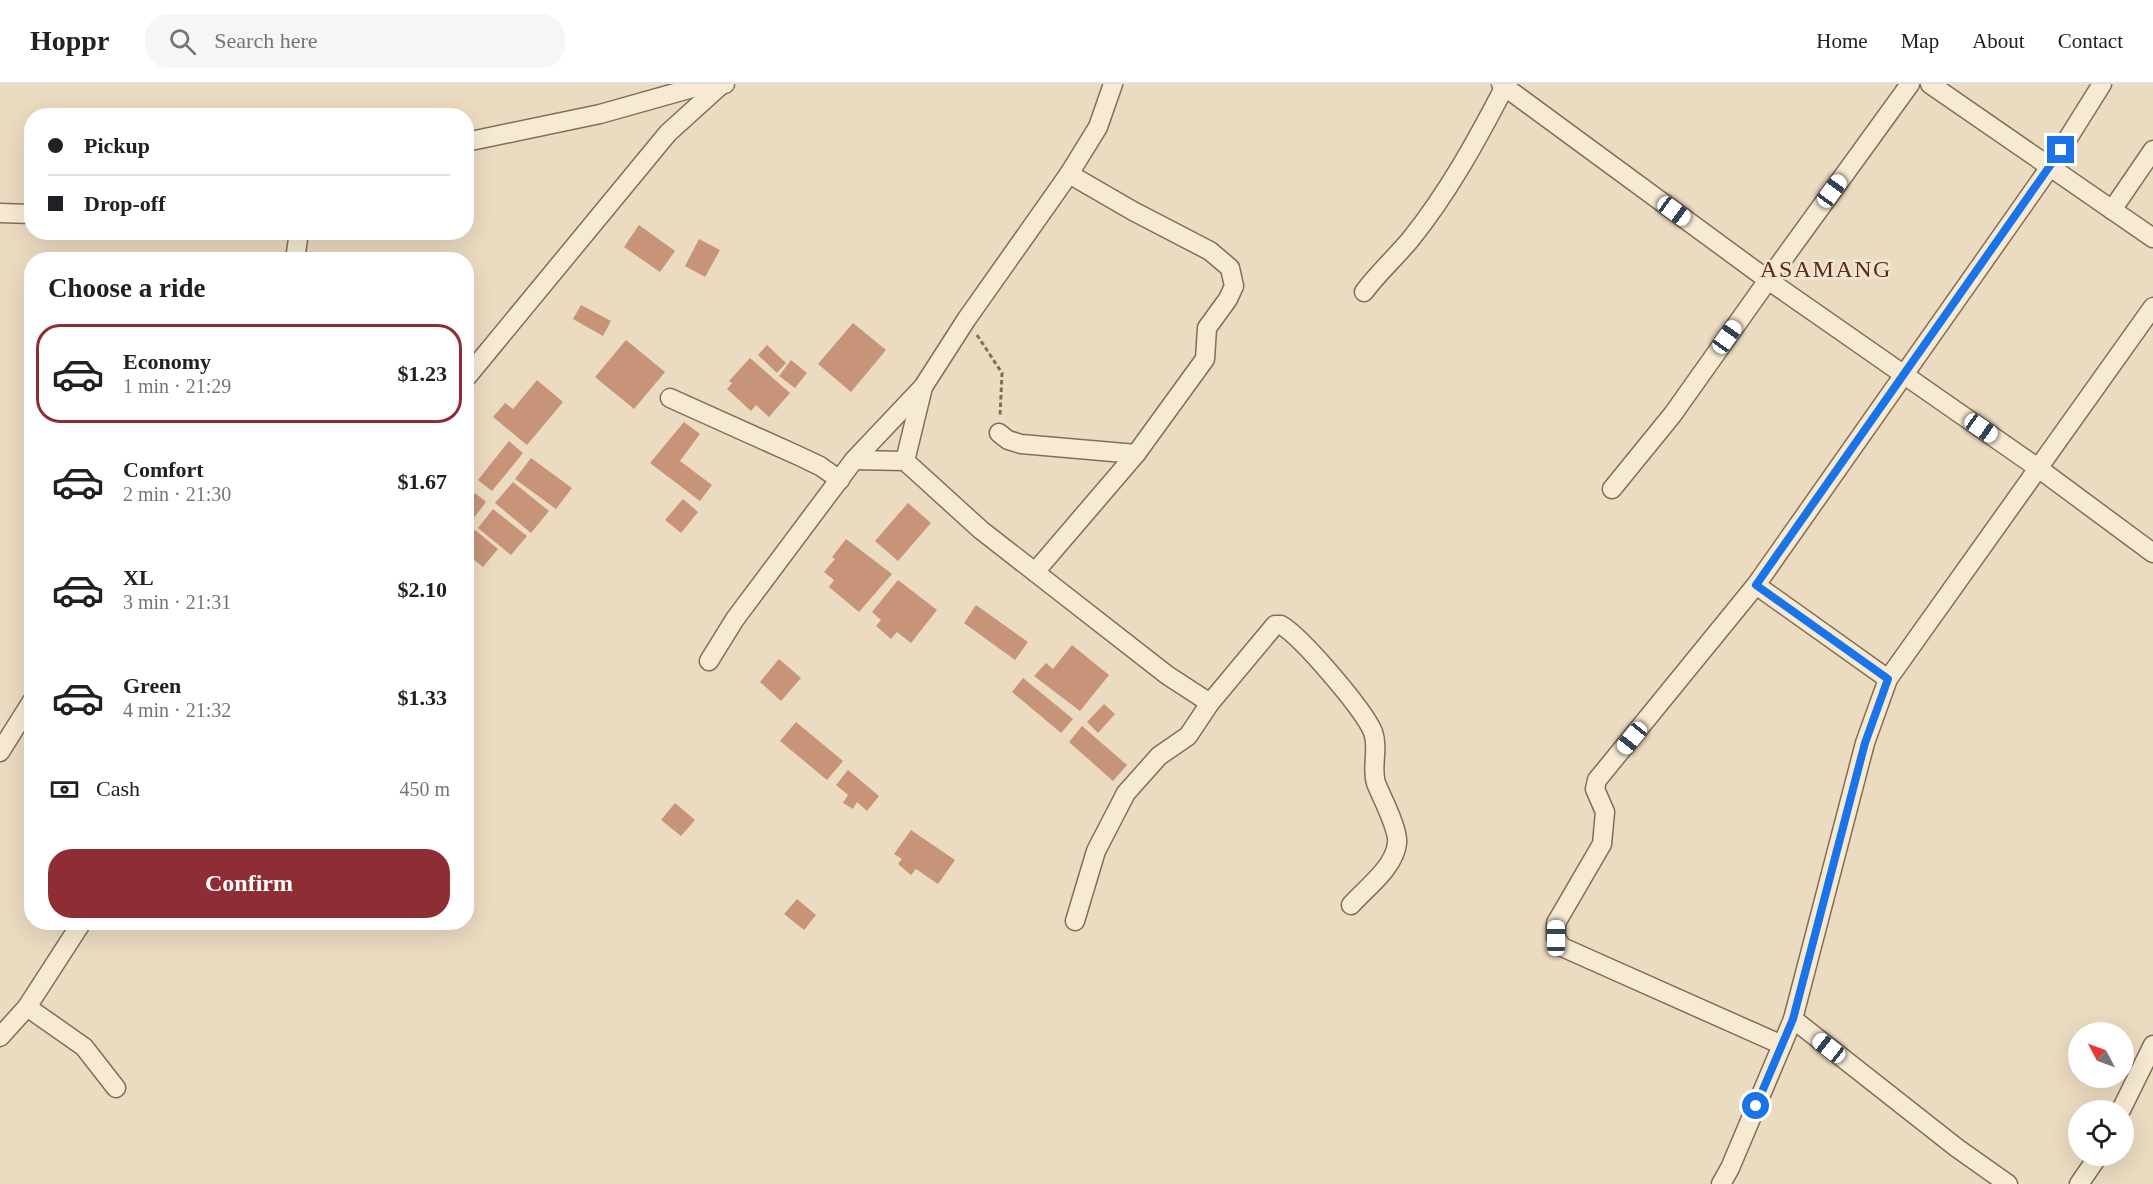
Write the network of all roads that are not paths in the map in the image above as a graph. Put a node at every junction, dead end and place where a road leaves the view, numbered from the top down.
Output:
1 (727, 84) edge
2 (1113, 84) edge
3 (1910, 84) edge
4 (1930, 84) edge
5 (2102, 84) edge
6 (721, 85) edge
7 (1503, 85) edge
8 (474, 140) edge
9 (2153, 150) edge
10 (2050, 167) junction
11 (1069, 174) junction
12 (2112, 210) junction
13 (0, 213) edge
14 (24, 214) edge
15 (2153, 238) edge
16 (1768, 279) junction
17 (1364, 292) dead end
18 (2153, 307) edge
19 (474, 366) edge
20 (1904, 375) junction
21 (923, 387) junction
22 (669, 398) dead end
23 (999, 433) road end
24 (1136, 454) junction
25 (855, 459) junction
26 (905, 461) junction
27 (2038, 468) junction
28 (840, 480) junction
29 (1612, 489) dead end
30 (2153, 553) edge
31 (1035, 572) junction
32 (1756, 585) junction
33 (709, 661) dead end
34 (1888, 679) junction
35 (1210, 703) junction
36 (24, 714) edge
37 (0, 752) edge
38 (1351, 905) dead end
39 (1075, 921) dead end
40 (77, 930) edge
41 (27, 1007) junction
42 (1793, 1019) junction
43 (0, 1037) edge
44 (1782, 1045) junction
45 (2153, 1045) edge
46 (116, 1088) dead end
47 (2126, 1100) edge
48 (2091, 1166) edge
49 (1720, 1184) edge
50 (2008, 1184) edge
51 (2079, 1184) edge

1 - 6 street
2 - 11 street
3 - 16 street
4 - 10 street
5 - 10 street
6 - 8 street
6 - 19 street
7 - 16 street
7 - 17 street
9 - 12 street
10 - 12 street
10 - 20 street
11 - 21 street
11 - 24 street
12 - 15 street
13 - 14 street
16 - 20 street
16 - 29 street
18 - 27 street
20 - 27 street
20 - 32 street
21 - 25 street
21 - 26 street
22 - 28 street
23 - 24 street
24 - 31 street
25 - 26 street
25 - 28 street
26 - 31 street
27 - 30 street
27 - 34 street
28 - 33 street
31 - 35 street
32 - 34 street
32 - 44 street
34 - 42 street
35 - 38 street
35 - 39 street
36 - 37 street
40 - 41 street
41 - 43 street
41 - 46 street
42 - 44 street
42 - 50 street
44 - 49 street
45 - 47 street
48 - 51 street

